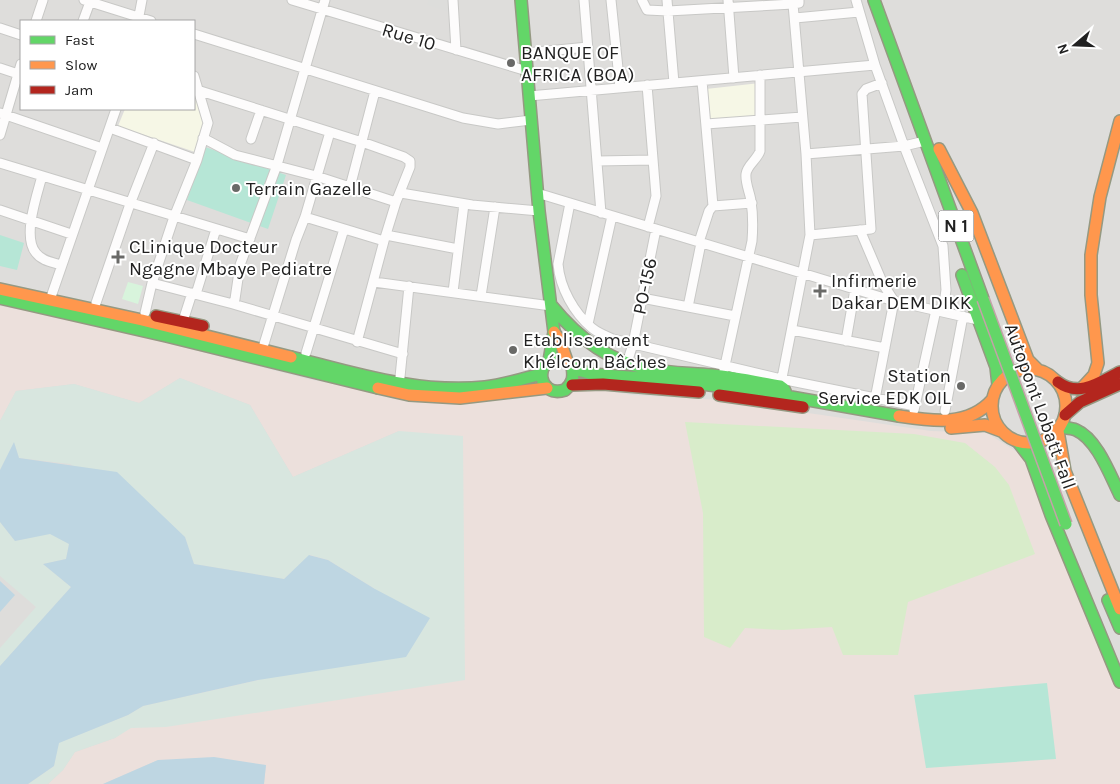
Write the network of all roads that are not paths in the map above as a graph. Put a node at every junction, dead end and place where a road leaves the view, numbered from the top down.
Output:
1 (43, 0) edge
2 (142, 0) edge
3 (292, 0) edge
4 (325, 0) edge
5 (453, 0) edge
6 (522, 0) edge
7 (584, 0) edge
8 (611, 0) edge
9 (642, 0) edge
10 (667, 0) edge
11 (856, 0) edge
12 (874, 0) edge
13 (885, 0) edge
14 (87, 1) edge
15 (796, 2) edge
16 (728, 4) edge
17 (322, 10) junction
18 (668, 11) junction
19 (859, 12) junction
20 (795, 18) junction
21 (138, 19) edge
22 (36, 20) edge
23 (83, 20) edge
24 (0, 28) edge
25 (195, 34) edge
26 (20, 35) edge
27 (588, 47) junction
28 (456, 50) junction
29 (526, 53) junction
30 (875, 65) junction
31 (0, 68) edge
32 (305, 70) junction
33 (527, 71) junction
34 (799, 72) junction
35 (20, 74) edge
36 (760, 75) junction
37 (734, 78) junction
38 (702, 81) junction
39 (674, 83) junction
40 (882, 84) junction
41 (647, 86) junction
42 (620, 88) junction
43 (196, 89) edge
44 (591, 90) junction
45 (374, 91) junction
46 (529, 96) junction
47 (116, 110) edge
48 (261, 110) junction
49 (3, 114) edge
50 (802, 117) junction
51 (291, 119) junction
52 (531, 120) junction
53 (761, 120) junction
54 (1120, 121) edge
55 (706, 124) junction
56 (110, 128) junction
57 (330, 132) junction
58 (0, 135) edge
59 (203, 138) junction
60 (251, 139) dead end
61 (924, 141) junction
62 (362, 142) junction
63 (154, 143) junction
64 (904, 146) junction
65 (102, 148) junction
66 (866, 151) junction
67 (934, 151) junction
68 (806, 154) junction
69 (197, 160) junction
70 (653, 160) junction
71 (597, 161) junction
72 (0, 163) edge
73 (277, 165) junction
74 (42, 176) junction
75 (316, 176) junction
76 (350, 187) junction
77 (87, 190) junction
78 (401, 193) junction
79 (537, 193) junction
80 (396, 202) junction
81 (570, 203) junction
82 (752, 203) junction
83 (130, 204) junction
84 (464, 204) junction
85 (713, 206) junction
86 (495, 207) junction
87 (0, 210) edge
88 (538, 211) junction
89 (602, 212) junction
90 (612, 216) junction
91 (174, 217) junction
92 (305, 217) junction
93 (30, 220) junction
94 (344, 228) junction
95 (652, 228) junction
96 (216, 229) junction
97 (860, 230) junction
98 (72, 234) junction
99 (810, 235) junction
100 (385, 238) junction
101 (250, 239) junction
102 (700, 242) junction
103 (458, 249) junction
104 (748, 256) junction
105 (61, 265) junction
106 (804, 273) junction
107 (0, 281) edge
108 (374, 282) junction
109 (152, 283) junction
110 (409, 286) junction
111 (0, 289) edge
112 (855, 289) junction
113 (453, 292) junction
114 (52, 294) junction
115 (194, 294) junction
116 (480, 296) junction
117 (0, 298) edge
118 (642, 298) junction
119 (894, 301) junction
120 (96, 304) junction
121 (233, 304) junction
122 (551, 305) junction
123 (688, 307) junction
124 (939, 311) junction
125 (145, 313) junction
126 (272, 316) junction
127 (735, 316) junction
128 (962, 316) junction
129 (978, 320) junction
130 (588, 324) junction
131 (185, 326) junction
132 (314, 328) junction
133 (792, 330) junction
134 (554, 332) junction
135 (846, 340) junction
136 (357, 342) junction
137 (264, 344) junction
138 (633, 344) junction
139 (885, 348) junction
140 (306, 353) junction
141 (403, 354) junction
142 (549, 361) junction
143 (627, 362) junction
144 (570, 364) junction
145 (640, 367) junction
146 (1037, 369) junction
147 (724, 371) junction
148 (1120, 372) edge
149 (541, 374) junction
150 (607, 375) junction
151 (400, 377) junction
152 (1056, 381) junction
153 (781, 382) junction
154 (1120, 384) edge
155 (572, 385) junction
156 (998, 385) junction
157 (410, 386) junction
158 (547, 388) junction
159 (1082, 388) junction
160 (787, 396) junction
161 (875, 399) junction
162 (992, 400) junction
163 (945, 411) dead end
164 (914, 412) junction
165 (1065, 415) junction
166 (1059, 429) junction
167 (1001, 431) junction
168 (1018, 442) junction
169 (1120, 495) edge
170 (1070, 522) junction
171 (1120, 609) edge
172 (1120, 628) edge
173 (1120, 657) edge
174 (1120, 682) edge

1 - 22 street
2 - 21 street
3 - 17 street, Rue 10
4 - 17 street
5 - 28 street
6 - 29 main road
7 - 27 street
8 - 42 street
9 - 18 street
10 - 18 street
11 - 19 street
12 - 61 main road
13 - 67 main road
14 - 21 street
14 - 23 street
15 - 16 street
15 - 20 street
16 - 18 street
16 - 37 street
17 - 28 street, Rue 10
17 - 32 street
18 - 39 street
19 - 20 street
19 - 30 street
20 - 34 street
24 - 26 street
25 - 32 street
27 - 29 street
27 - 44 street
28 - 33 street, Rue 10
29 - 33 main road
30 - 34 street
30 - 40 street
31 - 35 street
32 - 45 street
32 - 51 street
33 - 46 main road
34 - 36 street
34 - 50 street
35 - 49 street
36 - 37 street
36 - 53 street
37 - 38 street
38 - 39 street
38 - 55 street
39 - 41 street
40 - 64 street
40 - 66 street
41 - 42 street
41 - 70 street, PO-156
42 - 44 street
43 - 48 street
43 - 59 street
44 - 46 street
44 - 71 street
45 - 52 street
45 - 62 street
46 - 52 main road
47 - 56 street
48 - 51 street
48 - 60 street
49 - 58 street
49 - 65 street
50 - 53 street
50 - 68 street
51 - 57 street
51 - 73 street
52 - 79 main road
53 - 55 street
53 - 82 street
54 - 159 main road
55 - 85 street
56 - 63 street
56 - 65 street
57 - 62 street
57 - 75 street
59 - 69 street
59 - 73 street
61 - 64 street
61 - 67 main road
62 - 76 street
62 - 78 street
63 - 69 street
63 - 83 street
64 - 66 street
64 - 124 street
65 - 77 street
66 - 68 street
66 - 97 street
67 - 129 main road
67 - 146 main road
67 - 170 main road, Autopont Lobatt Fall / N 1
68 - 99 street
69 - 91 street
70 - 71 street
70 - 95 street, PO-156
71 - 89 street
72 - 74 street
73 - 75 street
73 - 101 street
74 - 77 street
74 - 93 street
75 - 76 street
75 - 92 street
76 - 80 street
77 - 83 street
77 - 98 street
78 - 80 street
78 - 84 street
79 - 81 street
79 - 88 main road
80 - 100 street
81 - 89 street
81 - 130 street
82 - 85 street
82 - 104 street
83 - 91 street
83 - 120 street
84 - 86 street
84 - 103 street
85 - 102 street
86 - 88 street
86 - 116 street
87 - 93 street
88 - 122 main road
89 - 90 street
90 - 95 street
90 - 130 street
91 - 96 street
91 - 109 street
92 - 94 street
92 - 126 street
93 - 98 street
93 - 105 street
94 - 100 street
94 - 132 street
95 - 102 street
95 - 118 street, PO-156
96 - 101 street
96 - 115 street
97 - 99 street
97 - 119 street
98 - 105 street
99 - 106 street
100 - 103 street
100 - 108 street
101 - 121 street
102 - 104 street
102 - 123 street
103 - 113 street
104 - 106 street
104 - 127 street
105 - 114 street
106 - 112 street
106 - 133 street
107 - 114 main road
108 - 110 street
108 - 136 street
109 - 115 street
109 - 125 street
110 - 113 street
110 - 141 street
111 - 131 main road
112 - 119 street
112 - 135 street
113 - 116 street
114 - 120 main road
115 - 121 street
115 - 131 street
116 - 122 street
117 - 158 main road
118 - 123 street
118 - 138 street, PO-156
119 - 124 street
119 - 139 street
120 - 125 main road
121 - 126 street
122 - 134 main road
122 - 143 main road
123 - 127 street
124 - 128 street
124 - 164 street
125 - 131 main road
126 - 132 street
126 - 137 street
127 - 147 street
128 - 129 street
128 - 163 street
129 - 156 main road
130 - 138 street
131 - 137 main road
131 - 157 main road
132 - 136 street
132 - 140 street
133 - 135 street
133 - 153 street
134 - 142 main road
134 - 144 main road
135 - 139 street
136 - 141 street
137 - 140 main road
138 - 143 street, PO-156
138 - 147 street
139 - 161 street
140 - 151 main road
141 - 151 street
142 - 144 main road
142 - 149 main road
143 - 145 main road
144 - 150 main road
144 - 155 main road
145 - 147 main road
145 - 150 main road
146 - 152 main road
146 - 156 main road
147 - 153 main road
148 - 159 main road
149 - 157 main road
149 - 158 main road
150 - 160 main road
151 - 157 main road
152 - 159 main road
152 - 165 main road
153 - 160 main road
153 - 161 street
154 - 165 main road
155 - 158 main road
155 - 167 main road
156 - 162 main road
160 - 164 main road
161 - 164 street
162 - 164 main road
162 - 167 main road
165 - 166 main road
166 - 168 main road
166 - 169 main road
166 - 171 main road
167 - 168 main road
168 - 174 main road
170 - 172 main road
170 - 173 main road

